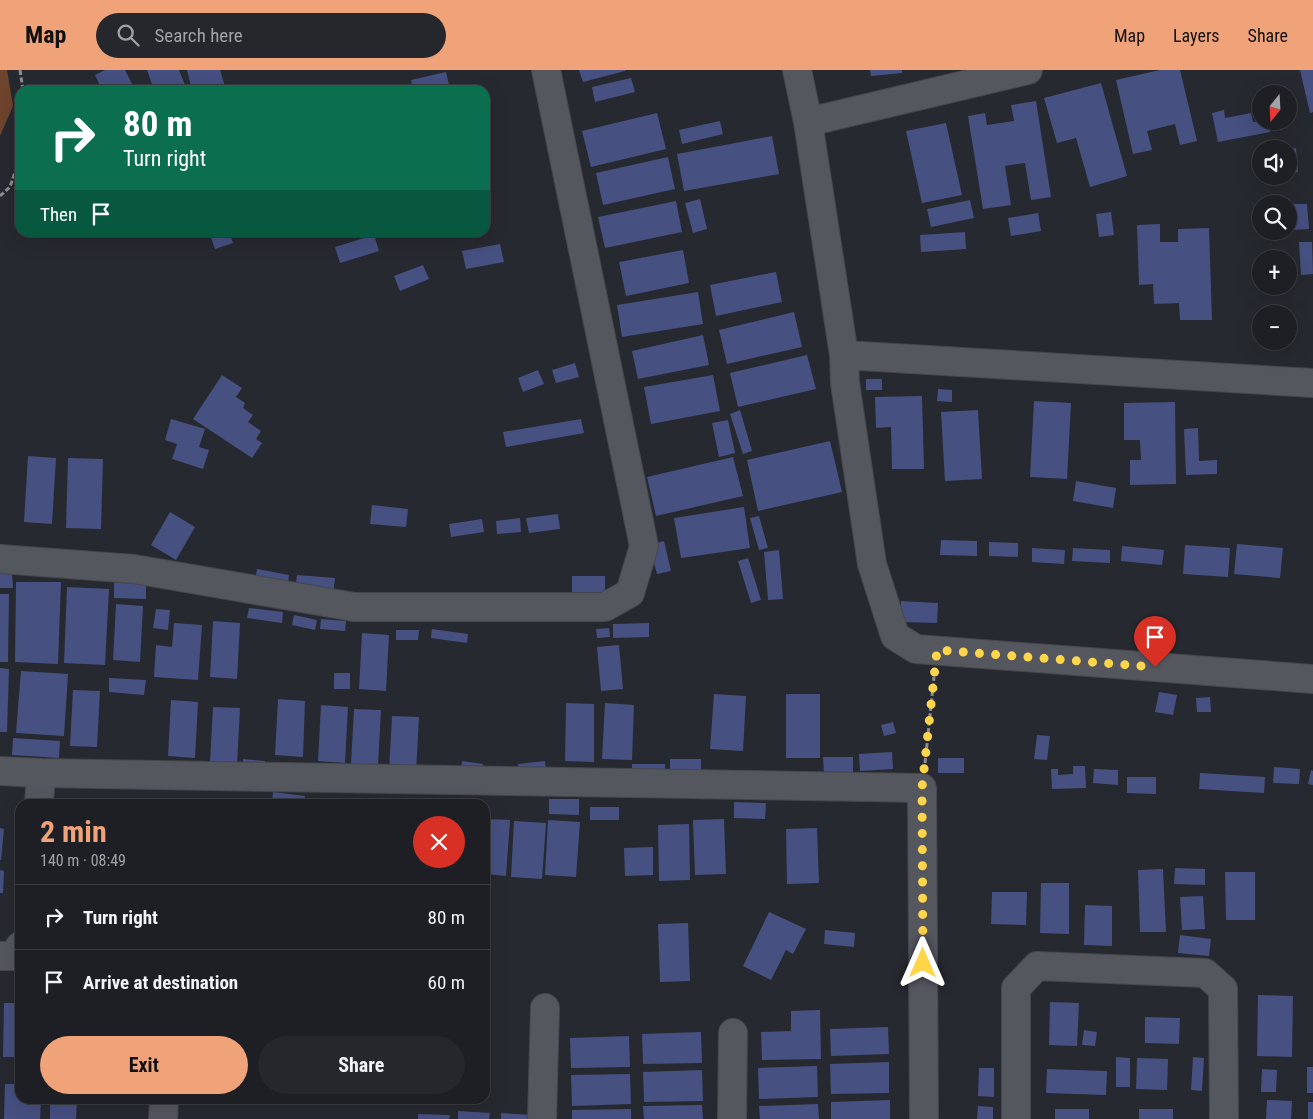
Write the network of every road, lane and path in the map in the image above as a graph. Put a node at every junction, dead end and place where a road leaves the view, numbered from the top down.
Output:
1 (20, 70) edge
2 (546, 70) edge
3 (797, 70) edge
4 (1028, 70) edge
5 (23, 85) edge
6 (808, 122) junction
7 (15, 172) edge
8 (0, 196) edge
9 (844, 355) junction
10 (1313, 383) edge
11 (0, 559) edge
12 (937, 650) junction
13 (1313, 679) edge
14 (0, 771) edge
15 (41, 773) junction
16 (922, 788) junction
17 (39, 799) edge
18 (15, 954) edge
19 (0, 956) edge
20 (545, 1008) dead end
21 (733, 1032) dead end
22 (164, 1104) edge
23 (163, 1119) edge
24 (542, 1119) edge
25 (732, 1119) edge
26 (924, 1119) edge
27 (1016, 1119) edge
28 (1224, 1119) edge

1 - 5 path
2 - 11 street
3 - 6 street
4 - 6 street
6 - 9 street
7 - 8 path
9 - 10 street
9 - 12 street
12 - 13 street
12 - 16 path
14 - 15 street
15 - 16 street
15 - 17 street
16 - 26 street
18 - 19 street
20 - 24 street
21 - 25 street
22 - 23 street
27 - 28 street

